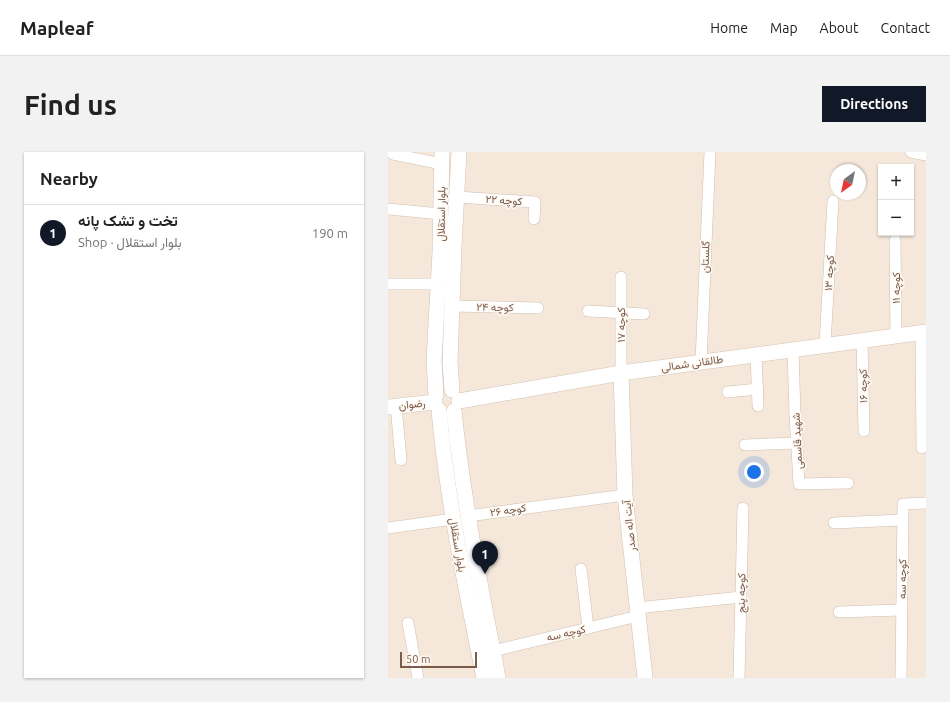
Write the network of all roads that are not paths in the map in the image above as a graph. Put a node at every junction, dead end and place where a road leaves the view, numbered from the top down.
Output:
1 (459, 152) edge
2 (710, 152) edge
3 (911, 152) edge
4 (393, 154) dead end
5 (926, 155) edge
6 (442, 158) edge
7 (457, 197) junction
8 (833, 201) dead end
9 (388, 210) edge
10 (441, 214) junction
11 (534, 219) dead end
12 (895, 240) dead end
13 (622, 277) dead end
14 (388, 284) edge
15 (438, 284) junction
16 (452, 306) junction
17 (538, 308) dead end
18 (588, 310) dead end
19 (622, 313) junction
20 (644, 314) dead end
21 (923, 332) edge
22 (896, 336) junction
23 (862, 340) junction
24 (825, 345) junction
25 (794, 350) junction
26 (756, 355) junction
27 (701, 362) junction
28 (621, 373) junction
29 (758, 389) junction
30 (728, 392) dead end
31 (446, 401) junction
32 (392, 406) edge
33 (758, 406) dead end
34 (864, 431) dead end
35 (797, 443) junction
36 (746, 444) dead end
37 (922, 448) dead end
38 (401, 460) dead end
39 (848, 483) dead end
40 (625, 495) junction
41 (926, 503) edge
42 (743, 508) dead end
43 (468, 516) junction
44 (453, 519) junction
45 (902, 520) junction
46 (834, 523) dead end
47 (388, 528) edge
48 (581, 569) dead end
49 (741, 597) junction
50 (901, 610) junction
51 (638, 612) junction
52 (839, 612) dead end
53 (408, 623) dead end
54 (588, 628) junction
55 (493, 651) junction
56 (418, 678) edge
57 (484, 678) edge
58 (498, 678) edge
59 (645, 678) edge
60 (739, 678) edge
61 (901, 678) edge

1 - 7 main road, بلوار استقلال
2 - 27 street, گلستان
3 - 5 street
4 - 6 street
6 - 10 main road, بلوار استقلال
7 - 11 street, کوچه ۲۲
7 - 16 main road, بلوار استقلال
8 - 24 street, کوچه ۱۳
9 - 10 street
10 - 15 main road, بلوار استقلال
12 - 22 street, کوچه ۱۱
13 - 19 street, کوچه ۱۷
14 - 15 street
15 - 31 main road, بلوار استقلال
16 - 17 street, کوچه ۲۴
16 - 31 main road, بلوار استقلال
18 - 19 street
19 - 20 street
19 - 28 street, کوچه ۱۷
21 - 22 main road, طالقانی شمالی
21 - 37 street
22 - 23 main road, طالقانی شمالی
23 - 24 main road, طالقانی شمالی
23 - 34 street, کوچه ۱۶
24 - 25 main road, طالقانی شمالی
25 - 26 main road, طالقانی شمالی
25 - 35 street, شهید قاسمی
26 - 27 main road, طالقانی شمالی
26 - 29 street
27 - 28 main road, طالقانی شمالی
28 - 31 main road, طالقانی شمالی
28 - 40 main road, آیت اله صدر
29 - 30 street
29 - 33 street
31 - 32 main road, رضوان
31 - 43 main road, بلوار استقلال
31 - 44 main road, بلوار استقلال
32 - 38 street
35 - 36 street
35 - 39 street, شهید قاسمی
40 - 43 street, کوچه ۲۶
40 - 51 main road, آیت اله صدر
41 - 45 street, کوچه سه
42 - 49 street, کوچه پنج
43 - 55 main road, بلوار استقلال
44 - 47 street
44 - 57 main road, بلوار استقلال
45 - 46 street
45 - 50 street, کوچه سه
48 - 54 street
49 - 51 street, کوچه سه
49 - 60 street, کوچه پنج
50 - 52 street
50 - 61 street, کوچه سه
51 - 54 street, کوچه سه
51 - 59 main road, آیت اله صدر
53 - 56 street
54 - 55 street, کوچه سه
55 - 58 main road, بلوار استقلال

